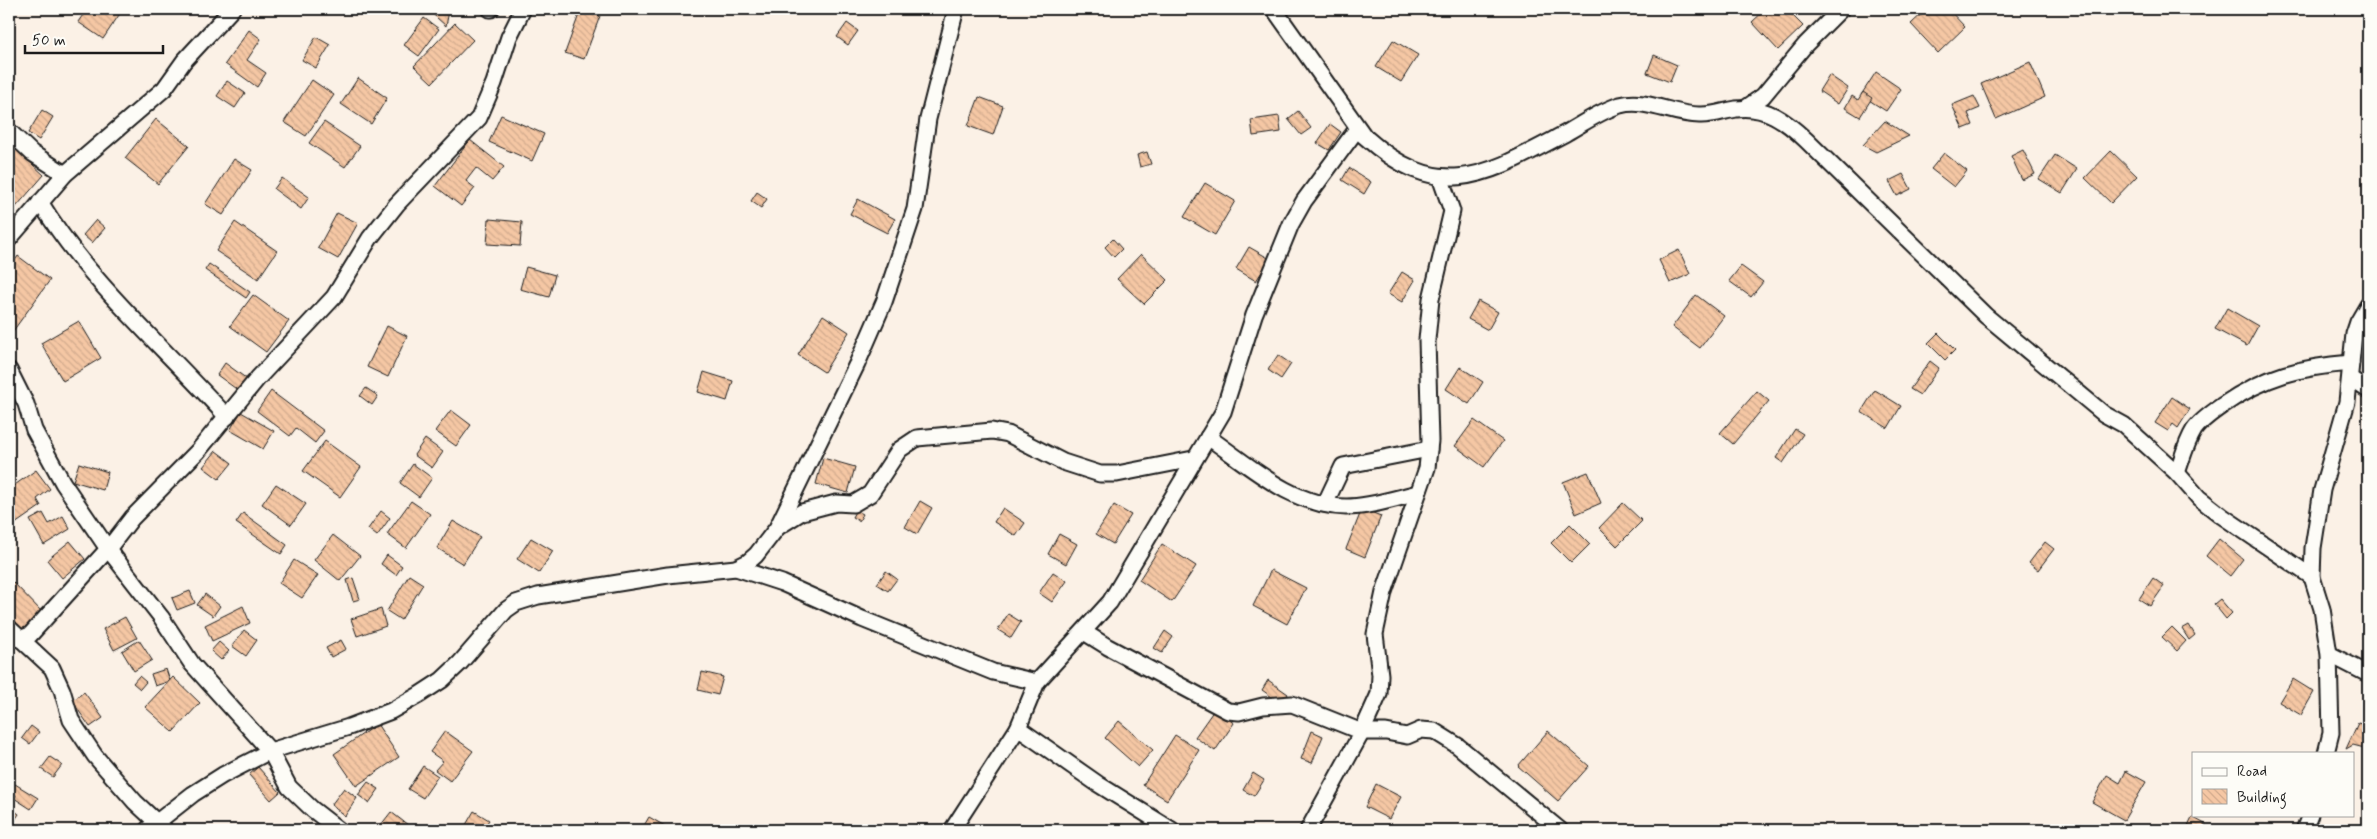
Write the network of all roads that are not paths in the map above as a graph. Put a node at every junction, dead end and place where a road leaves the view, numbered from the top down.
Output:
1 (232, 9) edge
2 (523, 9) edge
3 (956, 9) edge
4 (1274, 9) edge
5 (1841, 9) edge
6 (1746, 108) junction
7 (1357, 129) junction
8 (9, 131) edge
9 (65, 174) junction
10 (1440, 177) junction
11 (40, 202) junction
12 (9, 239) edge
13 (2368, 305) edge
14 (2351, 363) junction
15 (9, 370) edge
16 (2350, 379) junction
17 (2368, 390) edge
18 (228, 417) junction
19 (1208, 437) junction
20 (1430, 449) junction
21 (1193, 459) junction
22 (2177, 473) junction
23 (1418, 493) junction
24 (1325, 504) junction
25 (777, 528) junction
26 (108, 549) junction
27 (736, 568) junction
28 (2312, 577) junction
29 (9, 628) edge
30 (1084, 632) junction
31 (19, 639) junction
32 (2329, 654) junction
33 (2368, 674) edge
34 (1037, 682) junction
35 (1018, 728) junction
36 (1362, 732) junction
37 (270, 752) junction
38 (2326, 752) edge
39 (2310, 816) edge
40 (157, 827) edge
41 (340, 830) edge
42 (952, 830) edge
43 (1172, 830) edge
44 (1308, 830) edge
45 (1560, 830) edge
46 (2304, 830) edge

1 - 9 street
2 - 18 street
3 - 25 street
4 - 7 street
5 - 6 street
6 - 10 street
6 - 22 street
7 - 10 street
7 - 19 street
8 - 9 street
9 - 11 street
10 - 20 street
11 - 12 street
11 - 18 street
13 - 14 street
14 - 16 street
14 - 22 street
15 - 26 street
16 - 17 street
16 - 28 street
18 - 26 street
19 - 21 street
19 - 24 street
20 - 23 street
20 - 24 street
21 - 25 street
21 - 30 street
22 - 28 street
23 - 24 street
23 - 36 street
25 - 27 street
26 - 31 street
26 - 37 street
27 - 34 street
27 - 37 street
28 - 32 street
29 - 31 street
30 - 34 street
30 - 36 street
31 - 40 street
32 - 33 street
32 - 38 street
34 - 35 street
35 - 42 street
35 - 43 street
36 - 44 street
36 - 45 street
37 - 40 street
37 - 41 street
39 - 46 street

